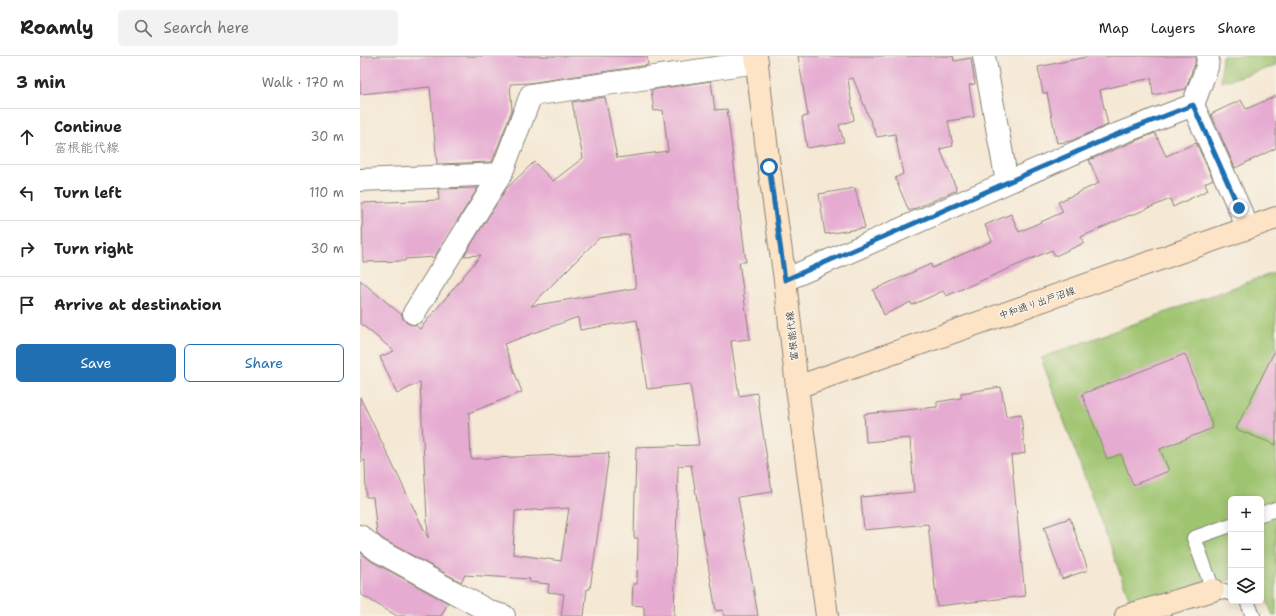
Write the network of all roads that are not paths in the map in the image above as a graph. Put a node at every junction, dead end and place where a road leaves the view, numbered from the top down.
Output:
1 (984, 56) edge
2 (1208, 56) edge
3 (757, 59) edge
4 (1193, 105) junction
5 (501, 174) junction
6 (360, 180) edge
7 (1007, 182) junction
8 (1276, 218) edge
9 (1248, 228) junction
10 (785, 280) junction
11 (414, 313) dead end
12 (797, 387) junction
13 (1276, 509) edge
14 (1264, 513) edge
15 (1228, 526) edge
16 (360, 536) edge
17 (1222, 591) edge
18 (1248, 604) edge
19 (492, 615) edge
20 (827, 616) edge
21 (1126, 616) edge
22 (1253, 616) edge

1 - 7 street
2 - 4 street
3 - 5 street
3 - 10 street, 富根能代線
4 - 7 street
4 - 9 street
5 - 6 street
5 - 11 street
7 - 10 street
8 - 9 street, 中和通り出戸沼線
9 - 12 street, 中和通り出戸沼線
10 - 12 street, 富根能代線
12 - 20 street, 富根能代線
13 - 14 lane
15 - 17 lane
16 - 19 street
17 - 21 street
18 - 22 lane

